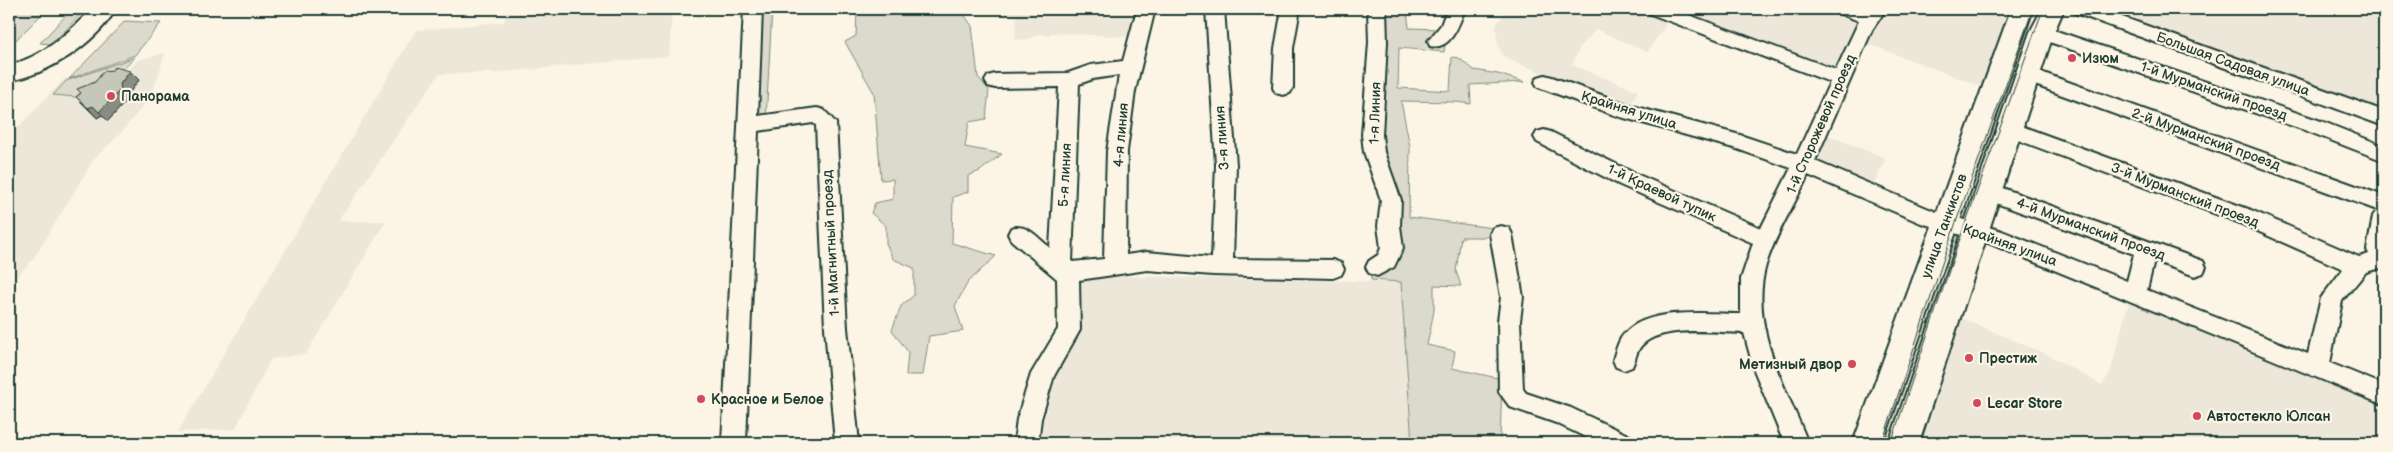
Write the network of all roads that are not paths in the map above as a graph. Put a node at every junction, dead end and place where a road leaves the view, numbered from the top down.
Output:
1 (105, 9) edge
2 (754, 9) edge
3 (1146, 9) edge
4 (1214, 9) edge
5 (1291, 9) edge
6 (1377, 9) edge
7 (1456, 9) edge
8 (1655, 9) edge
9 (1845, 9) edge
10 (2022, 9) edge
11 (2082, 9) edge
12 (1874, 14) edge
13 (2048, 20) edge
14 (1437, 41) dead end
15 (1132, 67) junction
16 (9, 73) edge
17 (2028, 75) junction
18 (1841, 79) junction
19 (1069, 80) junction
20 (995, 81) dead end
21 (1545, 82) dead end
22 (1283, 88) dead end
23 (2384, 119) edge
24 (748, 125) junction
25 (2009, 129) junction
26 (1552, 141) dead end
27 (2384, 154) edge
28 (1802, 165) junction
29 (1987, 191) junction
30 (2384, 204) edge
31 (2384, 216) edge
32 (1945, 222) junction
33 (1974, 231) junction
34 (1019, 234) dead end
35 (1501, 234) dead end
36 (1764, 239) junction
37 (2146, 249) junction
38 (2383, 259) edge
39 (1115, 264) junction
40 (2358, 266) junction
41 (1222, 267) junction
42 (1377, 267) dead end
43 (2195, 267) dead end
44 (1333, 268) dead end
45 (1064, 270) junction
46 (2135, 294) junction
47 (1753, 324) junction
48 (1624, 360) dead end
49 (2316, 368) junction
50 (2384, 395) edge
51 (734, 443) edge
52 (847, 443) edge
53 (1026, 443) edge
54 (1621, 443) edge
55 (1796, 443) edge
56 (1868, 443) edge
57 (1904, 443) edge

1 - 16 main road
2 - 24 street
3 - 15 street, 4-я линия
4 - 41 street, 3-я линия
5 - 22 street
6 - 42 street, 1-я Линия
7 - 14 street
8 - 18 street
9 - 12 street
10 - 32 main road, улица Танкистов
11 - 23 street, Большая Садовая улица
12 - 18 street, 1-й Сторожевой проезд
13 - 17 main road, улица Танкистов
13 - 27 street, 1-й Мурманский проезд
15 - 19 street
15 - 39 street, 4-я линия
17 - 25 main road, улица Танкистов
17 - 30 street, 2-й Мурманский проезд
18 - 28 street, 1-й Сторожевой проезд
19 - 20 street
19 - 45 street, 5-я линия
21 - 28 street, Крайняя улица
24 - 51 street
24 - 52 street, 1-й Магнитный проезд
25 - 29 main road, улица Танкистов
25 - 40 street, 3-й Мурманский проезд
26 - 36 street, 1-й Краевой тупик
28 - 32 street, Крайняя улица
28 - 36 street, 1-й Сторожевой проезд
29 - 33 main road, улица Танкистов
29 - 37 street, 4-й Мурманский проезд
31 - 38 street
32 - 33 street, Крайняя улица
32 - 56 main road, улица Танкистов
33 - 46 street, Крайняя улица
33 - 57 main road, улица Танкистов
34 - 45 street
35 - 54 street
36 - 47 street
37 - 43 street, 4-й Мурманский проезд
37 - 46 street
38 - 40 street
39 - 41 street
39 - 45 street
40 - 49 street
41 - 44 street
45 - 53 street, 5-я линия
46 - 49 street, Крайняя улица
47 - 48 street
47 - 55 street
49 - 50 street, Крайняя улица

